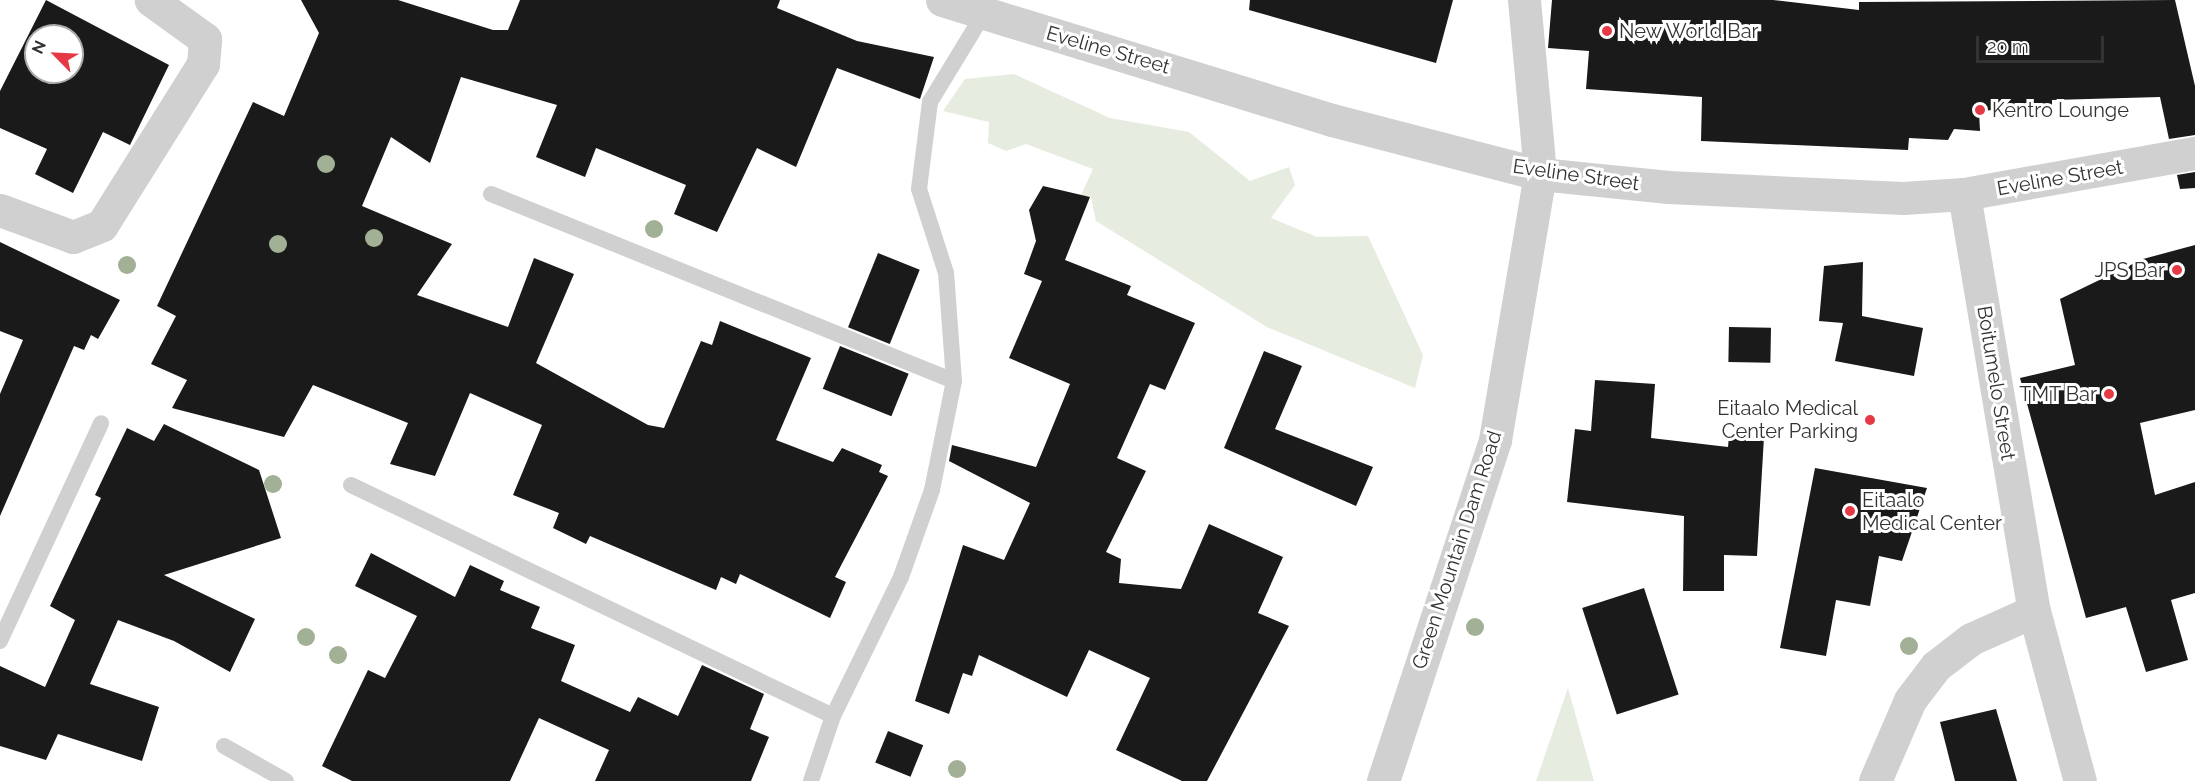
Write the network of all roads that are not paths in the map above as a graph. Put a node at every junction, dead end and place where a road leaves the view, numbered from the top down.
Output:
1 (151, 0) edge
2 (942, 0) edge
3 (1524, 0) edge
4 (983, 15) junction
5 (2195, 153) edge
6 (1540, 174) junction
7 (492, 194) dead end
8 (1964, 194) junction
9 (0, 210) edge
10 (954, 381) junction
11 (101, 423) dead end
12 (351, 485) dead end
13 (2034, 611) junction
14 (0, 641) edge
15 (833, 716) junction
16 (224, 746) dead end
17 (286, 781) edge
18 (811, 781) edge
19 (1383, 781) edge
20 (1875, 781) edge
21 (2080, 781) edge

1 - 9 street
2 - 4 street, Eveline Street
3 - 6 street, Green Mountain Dam Road
4 - 6 street, Eveline Street
4 - 10 lane
5 - 8 street, Eveline Street
6 - 8 street, Eveline Street
6 - 19 street, Green Mountain Dam Road
7 - 10 lane
8 - 13 street, Boitumelo Street
10 - 15 lane
11 - 14 lane
12 - 15 lane
13 - 20 street
13 - 21 street, Boitumelo Street
15 - 18 lane
16 - 17 lane

